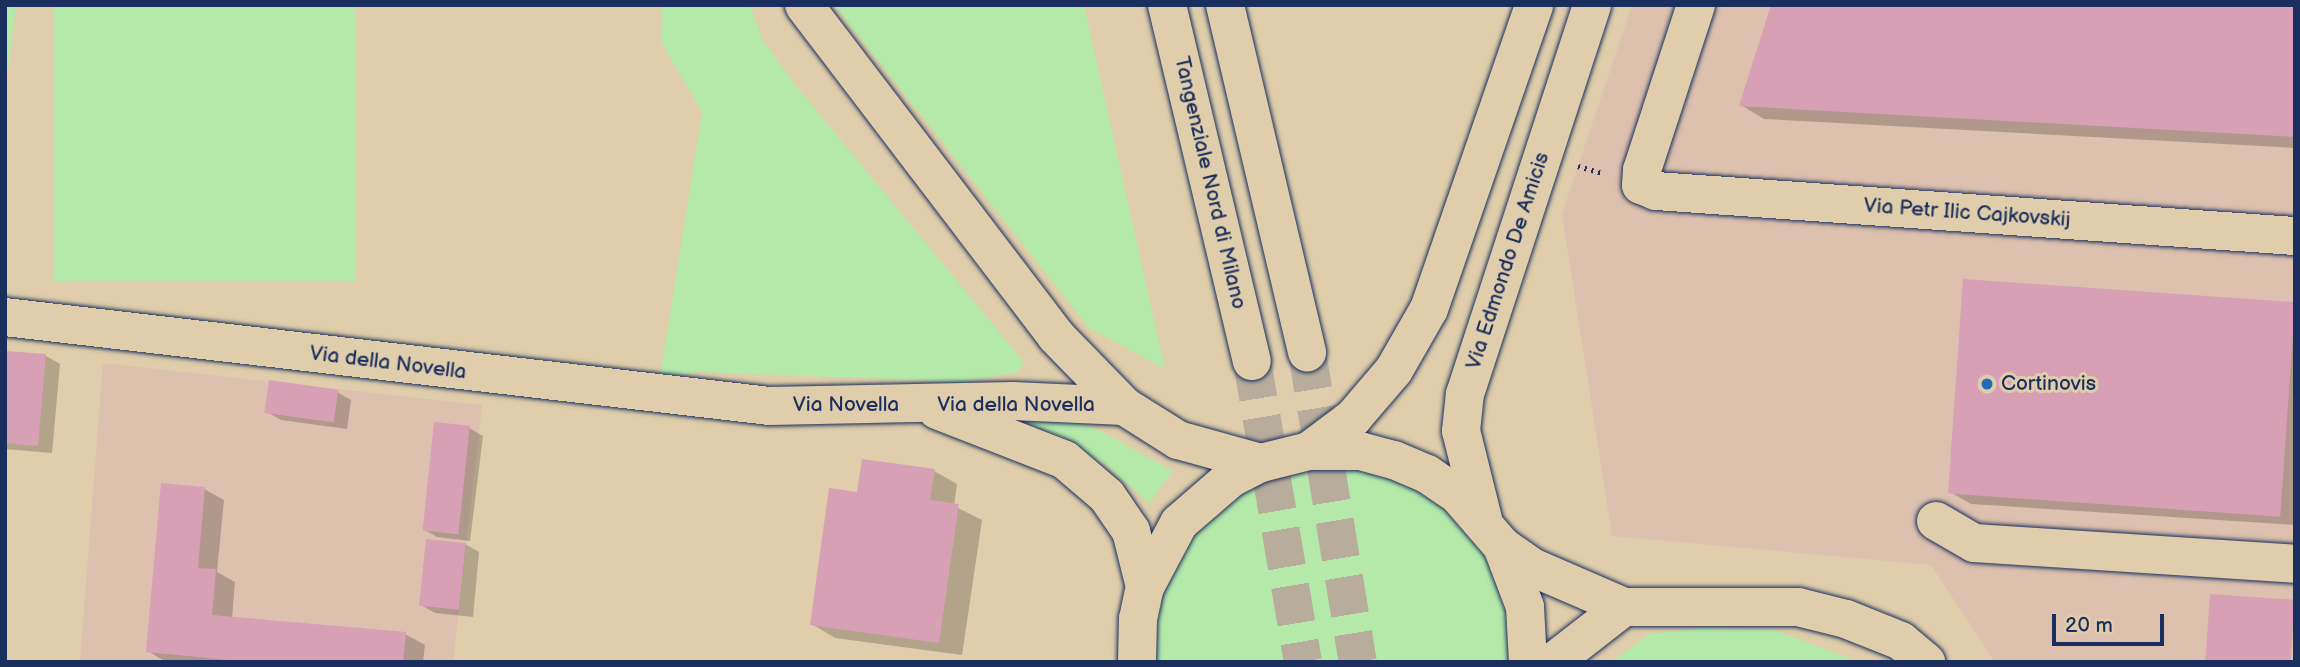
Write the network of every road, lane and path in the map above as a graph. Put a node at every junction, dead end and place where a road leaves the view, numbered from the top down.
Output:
1 (804, 5) edge
2 (1147, 5) edge
3 (1167, 5) edge
4 (1225, 5) edge
5 (1534, 5) edge
6 (1592, 5) edge
7 (1696, 5) edge
8 (1186, 81) junction
9 (1542, 155) junction
10 (1641, 185) junction
11 (2295, 236) edge
12 (5, 317) edge
13 (1307, 352) tunnel mouth
14 (1252, 361) tunnel mouth
15 (922, 404) junction
16 (770, 406) joint
17 (1124, 406) junction
18 (1309, 451) junction
19 (1261, 463) junction
20 (1936, 521) dead end
21 (1493, 533) junction
22 (2295, 564) edge
23 (1145, 587) junction
24 (1624, 607) junction
25 (1135, 658) edge
26 (1528, 662) edge
27 (1553, 662) edge
28 (1926, 662) edge

1 - 17 main road
2 - 8 main road
3 - 8 main road, Tangenziale Nord di Milano
4 - 13 main road
5 - 18 main road
6 - 9 main road, Via Edmondo De Amicis
7 - 10 main road
8 - 14 main road, Tangenziale Nord di Milano
9 - 10 path
9 - 21 main road, Via Edmondo De Amicis
10 - 11 main road, Via Petr Ilic Cajkovskij
12 - 16 main road, Via della Novella
15 - 16 main road, Via Novella
15 - 17 main road, Via della Novella
15 - 23 main road, Via della Novella
17 - 19 main road
18 - 19 main road
18 - 21 main road
19 - 23 main road
20 - 22 main road
21 - 24 main road
21 - 26 main road, Via Edmondo De Amicis
23 - 25 main road
24 - 27 main road
24 - 28 main road

